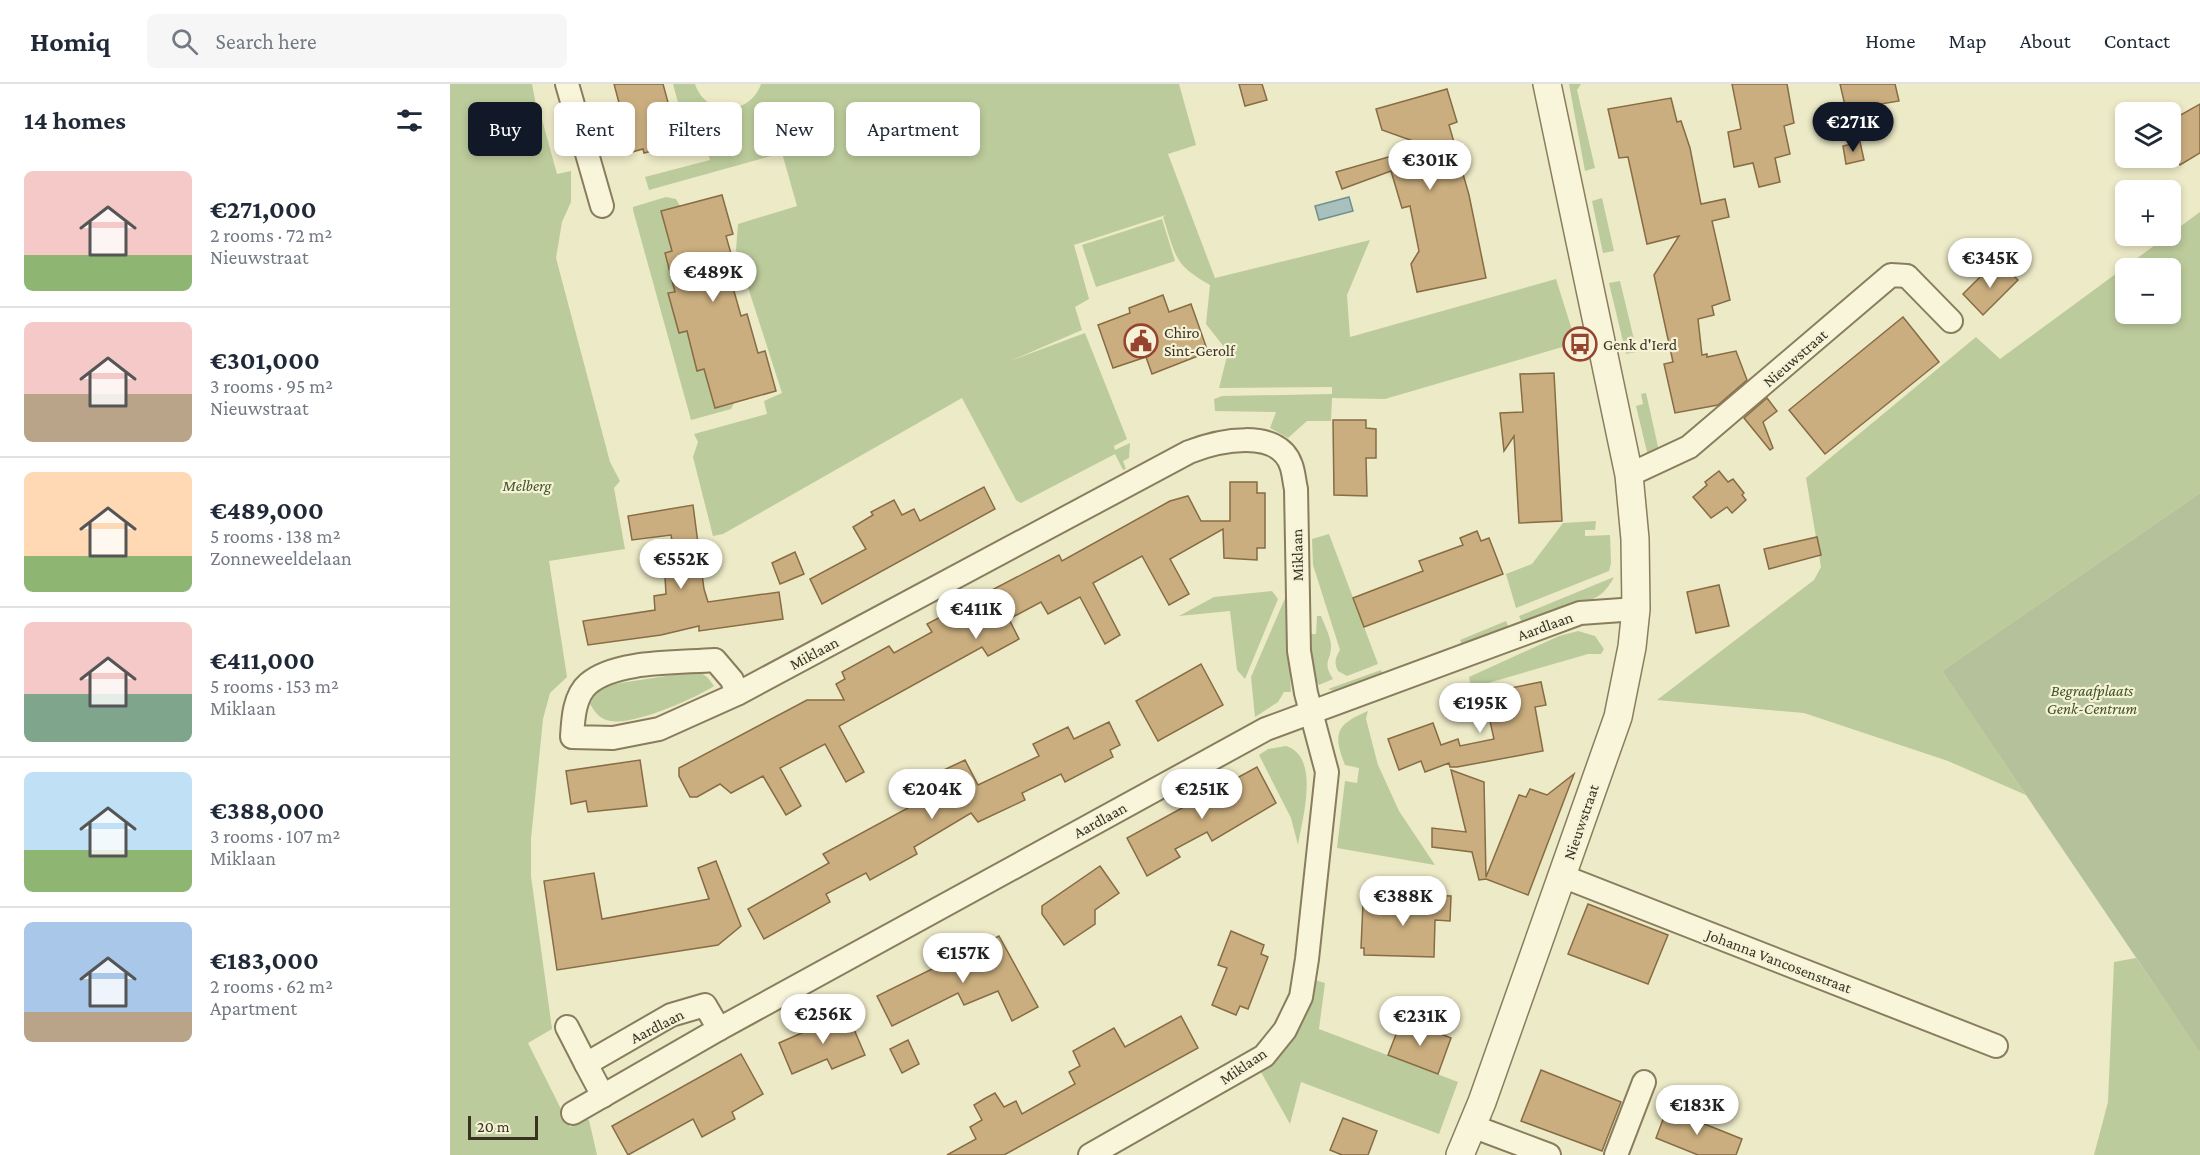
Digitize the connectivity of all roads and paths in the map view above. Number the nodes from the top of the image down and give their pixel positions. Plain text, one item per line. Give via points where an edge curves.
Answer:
1 (567, 84) edge
2 (1547, 84) edge
3 (602, 206) dead end
4 (1951, 321) dead end
5 (1629, 475) junction
6 (1636, 609) junction
7 (737, 694) junction
8 (1311, 713) junction
9 (1562, 876) junction
10 (567, 1027) dead end
11 (718, 1029) junction
12 (1996, 1046) dead end
13 (586, 1064) junction
14 (1644, 1082) dead end
15 (603, 1096) junction
16 (573, 1113) dead end
17 (1472, 1126) junction
18 (1090, 1155) edge
19 (1460, 1155) edge
20 (1549, 1155) edge
21 (1616, 1155) edge

1 - 3 street
2 - 5 street, Nieuwstraat
4 - 5 street, Nieuwstraat via 1907,276 1891,275 1689,447
5 - 6 street, Nieuwstraat
6 - 8 street, Aardlaan via 1580,613
6 - 9 street, Nieuwstraat via 1618,717
7 - 7 street, Miklaan via 732,680 715,660 611,670 586,685 574,711 572,737 614,738 659,729
7 - 8 street, Miklaan via 1189,452 1215,442 1248,440 1275,446 1291,463 1296,489 1299,651
8 - 11 street, Aardlaan via 1266,729
8 - 18 street, Miklaan via 1327,772 1307,959 1300,997 1285,1030 1264,1056
9 - 12 street, Johanna Vancosenstraat
9 - 17 street, Nieuwstraat
10 - 13 street
11 - 13 street, Aardlaan via 705,1005 671,1015
11 - 15 street, Aardlaan
13 - 15 street
14 - 21 street
15 - 16 street, Aardlaan
17 - 19 street, Nieuwstraat
17 - 20 street

